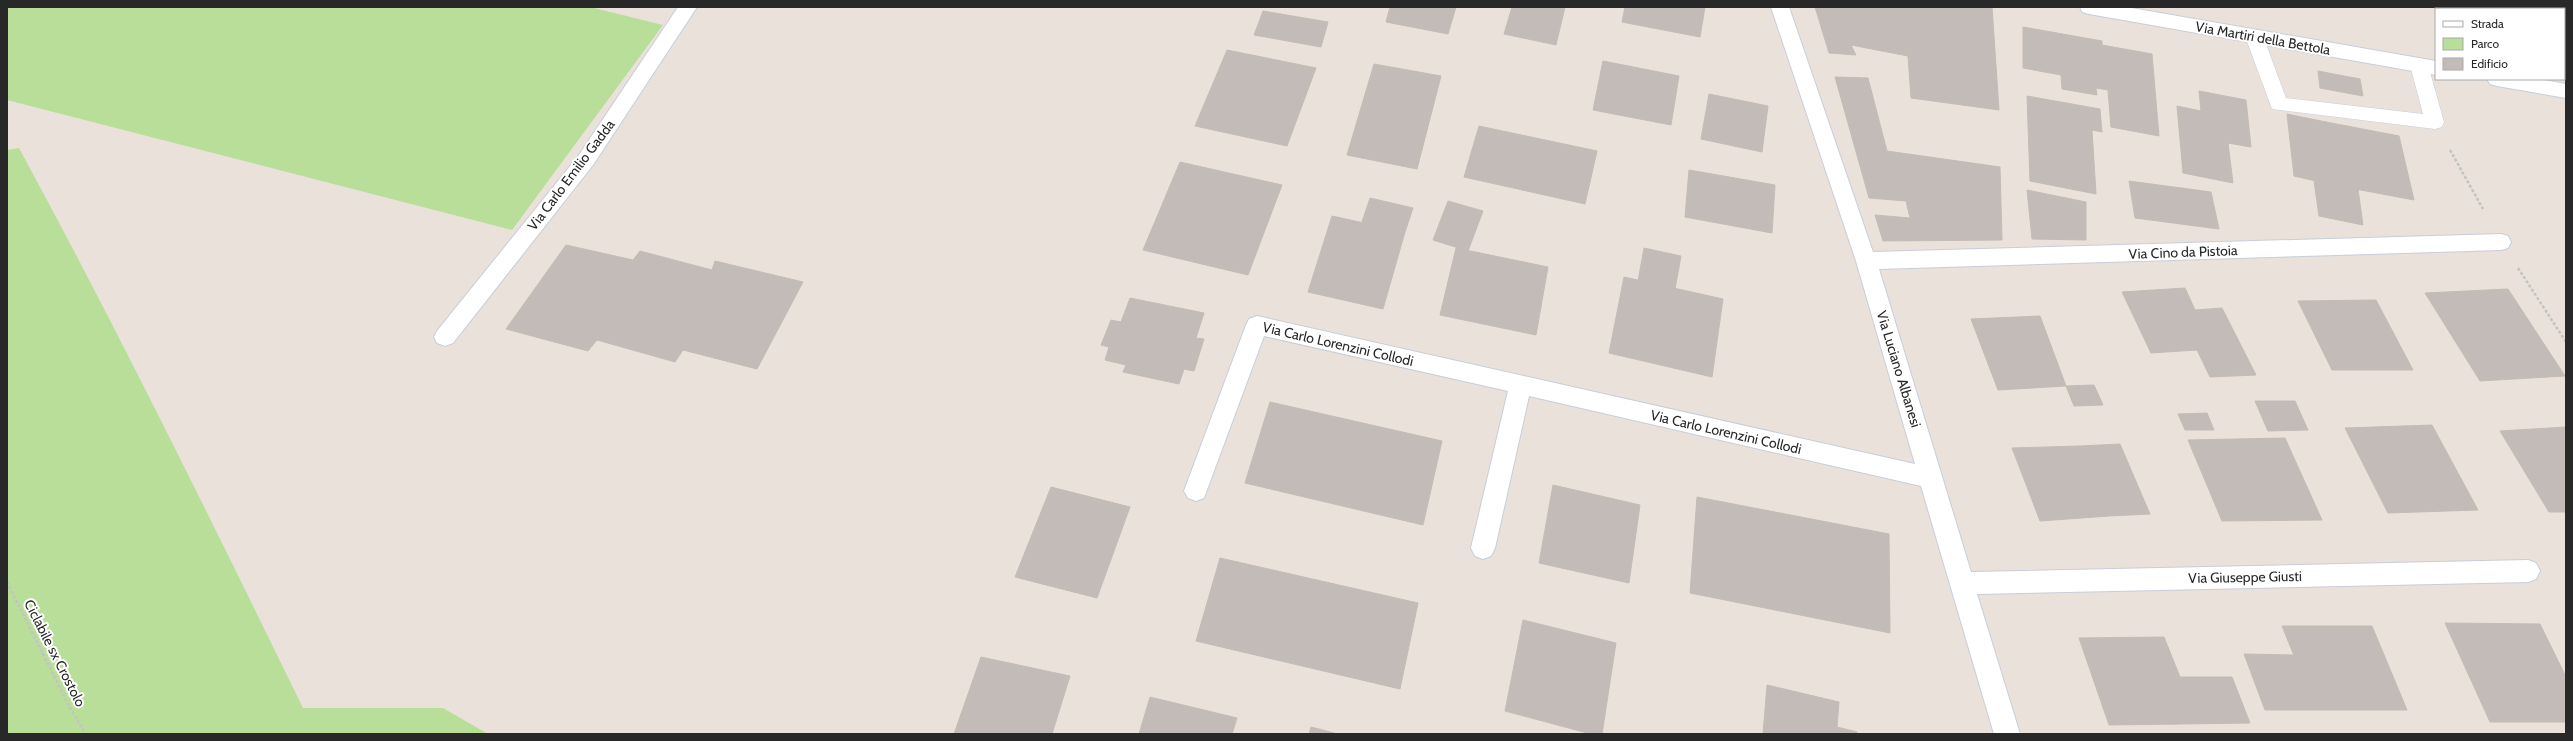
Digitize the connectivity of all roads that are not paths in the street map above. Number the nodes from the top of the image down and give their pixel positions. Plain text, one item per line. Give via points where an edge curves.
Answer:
1 (688, 7) edge
2 (1780, 7) edge
3 (2089, 7) edge
4 (2254, 36) junction
5 (2427, 67) edge
6 (2503, 80) edge
7 (2566, 91) edge
8 (2501, 242) road end
9 (1866, 261) junction
10 (445, 337) dead end
11 (1520, 386) junction
12 (1932, 478) junction
13 (1196, 490) dead end
14 (1483, 548) dead end
15 (2528, 571) dead end
16 (1963, 583) junction
17 (2007, 734) edge

1 - 10 street, Via Carlo Emilio Gadda via 586,160
2 - 9 street, Via Luciano Albanesi
3 - 4 street, Via Martiri della Bettola
4 - 5 street, Via Martiri della Bettola
4 - 5 lane via 2279,104 2435,122
6 - 7 street
8 - 9 street, Via Cino da Pistoia
9 - 12 street, Via Luciano Albanesi
11 - 12 street, Via Carlo Lorenzini Collodi
11 - 13 street, Via Carlo Lorenzini Collodi via 1257,325
11 - 14 street
12 - 16 street, Via Luciano Albanesi
15 - 16 street, Via Giuseppe Giusti
16 - 17 street, Via Luciano Albanesi

